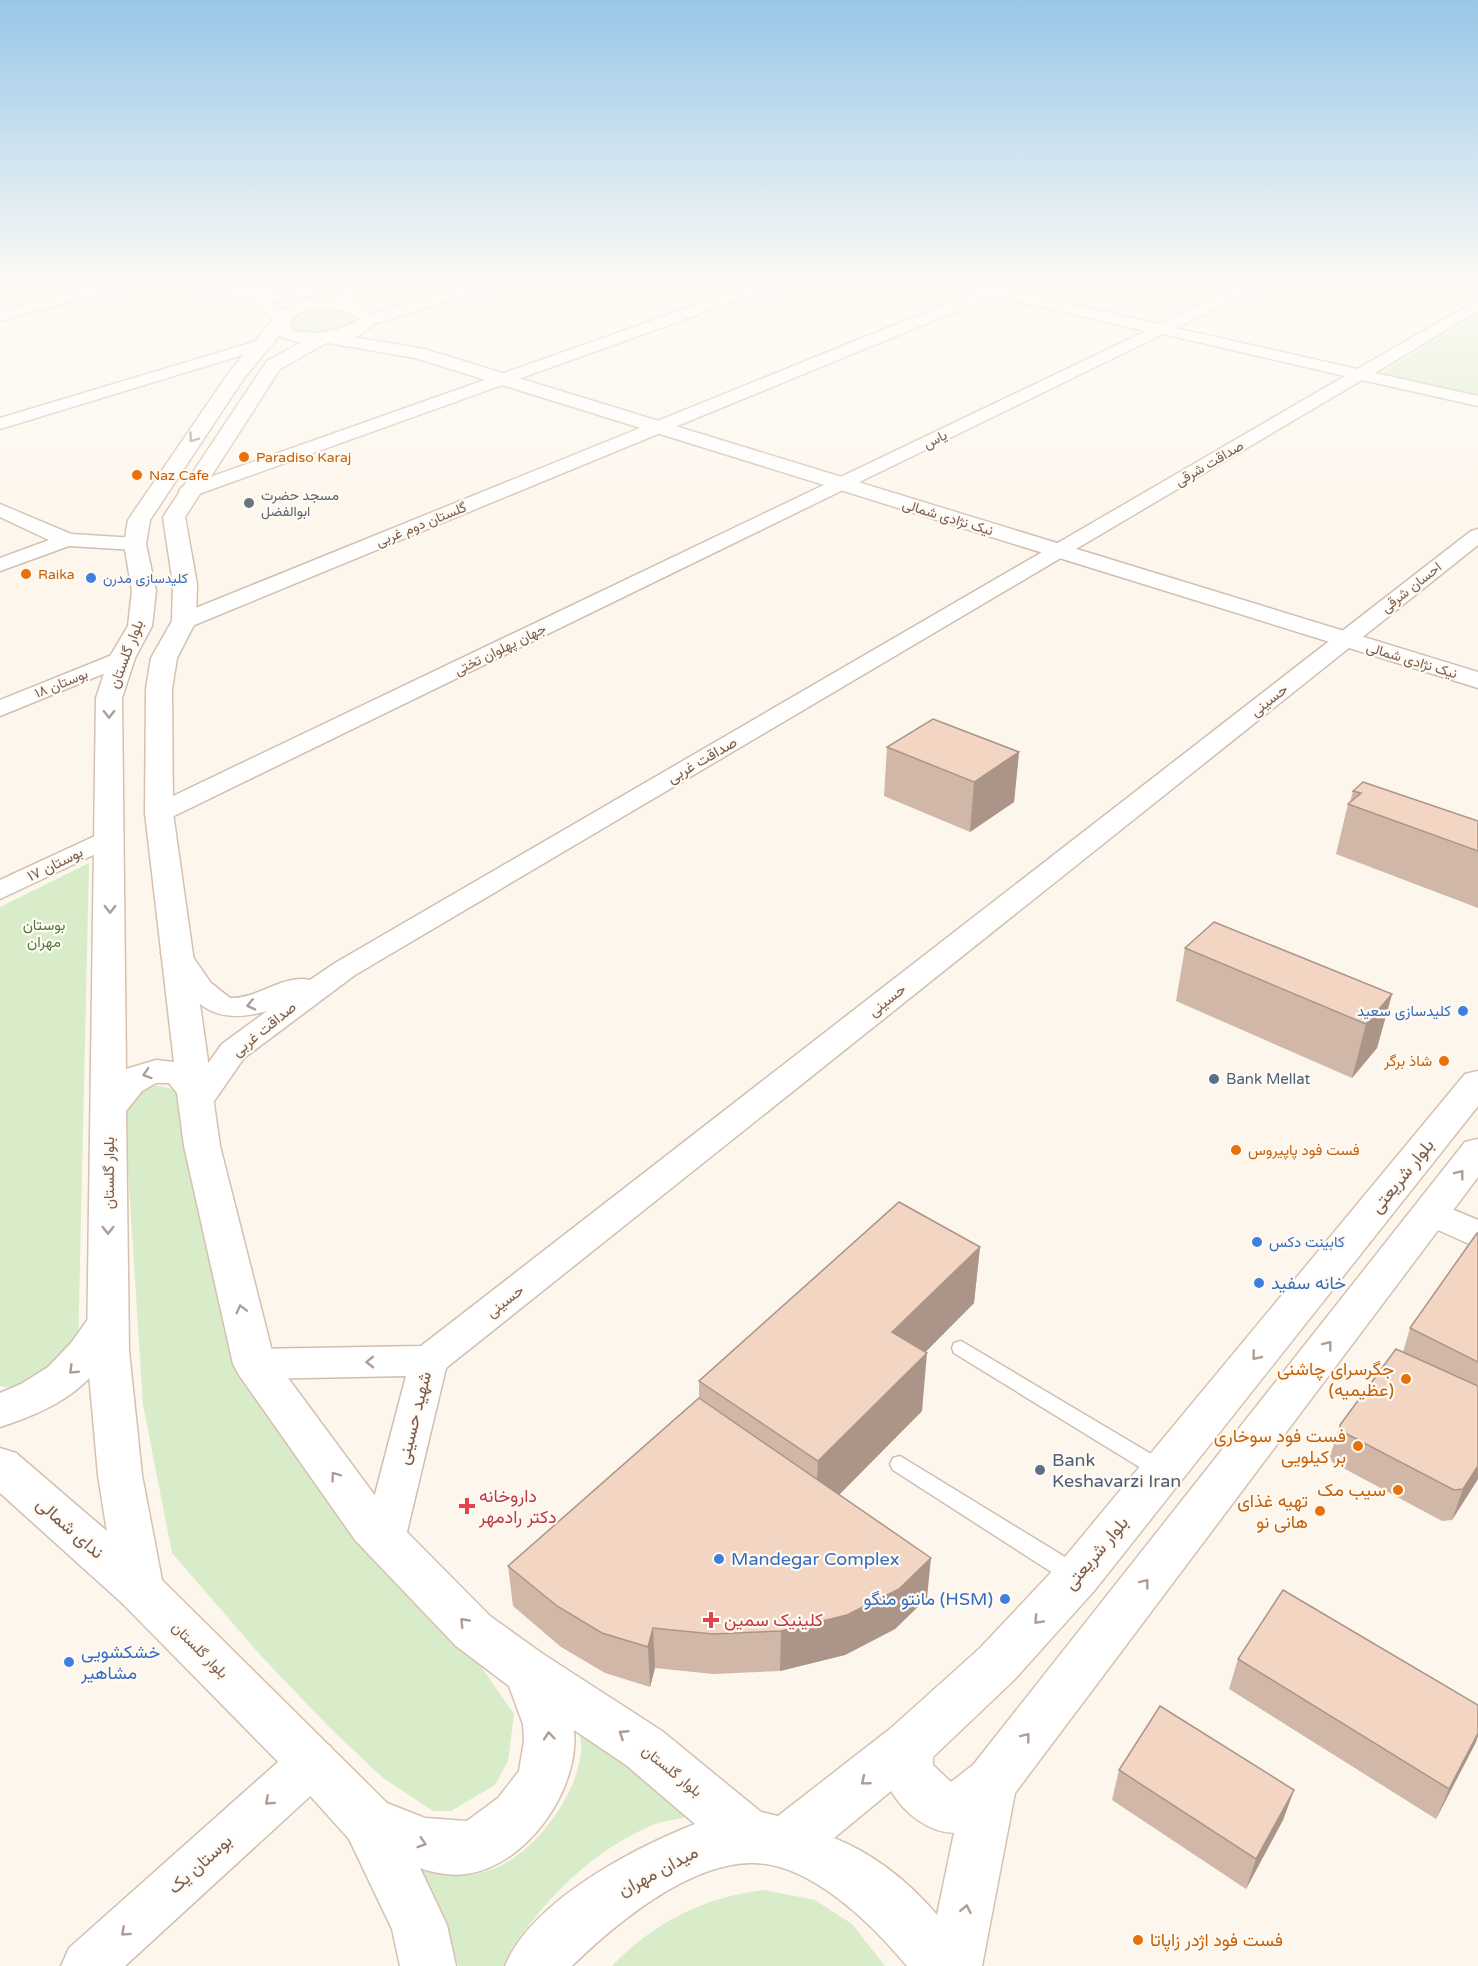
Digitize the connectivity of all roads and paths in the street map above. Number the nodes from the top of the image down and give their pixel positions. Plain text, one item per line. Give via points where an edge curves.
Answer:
1 (167, 373) edge
2 (247, 373) edge
3 (267, 373) edge
4 (482, 373) edge
5 (521, 373) edge
6 (791, 373) edge
7 (1071, 373) edge
8 (1354, 373) edge
9 (1360, 374) junction
10 (503, 379) junction
11 (1478, 401) edge
12 (0, 424) edge
13 (658, 427) junction
14 (841, 484) junction
15 (189, 492) junction
16 (0, 510) edge
17 (1478, 535) edge
18 (67, 540) junction
19 (135, 544) junction
20 (1059, 551) junction
21 (0, 565) edge
22 (184, 621) junction
23 (1345, 640) junction
24 (122, 658) junction
25 (1478, 680) edge
26 (0, 709) edge
27 (159, 813) junction
28 (110, 837) junction
29 (0, 891) edge
30 (176, 953) junction
31 (345, 969) junction
32 (1478, 1082) edge
33 (195, 1096) junction
34 (109, 1110) junction
35 (1478, 1150) edge
36 (1430, 1212) junction
37 (1478, 1235) edge
38 (108, 1323) junction
39 (961, 1348) dead end
40 (429, 1361) junction
41 (254, 1364) junction
42 (0, 1410) edge
43 (900, 1464) dead end
44 (1163, 1471) junction
45 (3, 1472) edge
46 (384, 1540) junction
47 (1077, 1577) junction
48 (140, 1589) junction
49 (526, 1670) junction
50 (909, 1745) junction
51 (313, 1762) junction
52 (991, 1784) junction
53 (368, 1821) junction
54 (768, 1840) junction
55 (87, 1966) edge
56 (428, 1966) edge
57 (533, 1966) edge
58 (942, 1966) edge
59 (954, 1966) edge

1 - 12 street
2 -> 19 main road, بلوار گلستان via 152,497 139,520
3 - 15 main road, بلوار گلستان
4 - 10 main road, نیک نژادی شمالی
5 - 10 street
6 - 13 street, گلستان دوم غربی
7 - 14 street, یاس
8 - 9 street
9 - 11 street
9 - 20 street, صداقت شرقی
10 - 13 main road, نیک نژادی شمالی
10 - 15 street
13 - 14 main road, نیک نژادی شمالی
13 - 22 street, گلستان دوم غربی
14 - 20 main road, نیک نژادی شمالی
14 - 27 street, جهان پهلوان تختی
15 - 22 main road, بلوار گلستان via 174,517 185,584
16 - 18 street
17 - 23 street, احسان شرقی
18 - 19 street
18 - 21 street
19 - 24 main road, بلوار گلستان via 144,591 140,626
20 - 23 main road, نیک نژادی شمالی
20 - 31 street, صداقت غربی
22 - 27 main road, بلوار گلستان via 164,658 159,689
23 - 25 main road, نیک نژادی شمالی
23 - 40 street, حسینی
24 - 26 street, بوستان ۱۸
24 -> 28 main road, بلوار گلستان via 109,698
27 - 30 main road, بلوار گلستان
28 - 29 street, بوستان ۱۷
28 -> 34 main road, بلوار گلستان
31 -> 30 street, صداقت غربی via 251,1006 234,1008 210,999
30 - 33 main road, بلوار گلستان
31 - 33 street, صداقت غربی via 233,1051
32 -> 44 main road, بلوار شریعتی
33 -> 34 main road via 180,1074 155,1071 130,1081
41 -> 33 main road, بلوار گلستان via 202,1146
34 -> 38 main road, بلوار گلستان
36 -> 35 main road
36 - 37 street
52 -> 36 main road
38 -> 42 main road via 81,1363 64,1379 27,1401
38 - 48 main road, بلوار گلستان via 120,1475
39 - 44 lane
40 -> 41 street, شهید حسینی
40 - 46 street, شهید حسینی
46 -> 41 main road, بلوار گلستان
43 - 47 lane
44 - 47 main road, بلوار شریعتی
45 - 48 main road, ندای شمالی
49 -> 46 main road, بلوار گلستان via 473,1631
47 -> 50 main road, بلوار شریعتی via 997,1664
48 - 51 main road, بلوار گلستان
53 -> 49 main road via 425,1846 466,1848 512,1821 536,1792 551,1756 544,1707
54 -> 49 main road, بلوار گلستان via 644,1748
50 - 52 main road via 906,1767 914,1782 926,1795 947,1807 959,1807
50 -> 54 main road, بلوار شریعتی
51 - 53 main road, بلوار گلستان
51 -> 55 street, بوستان یک
59 -> 52 main road
53 - 56 main road, بلوار گلستان via 419,1925
54 - 57 main road, میدان مهران via 692,1850 628,1883 566,1930
54 - 58 main road via 821,1858 886,1900

